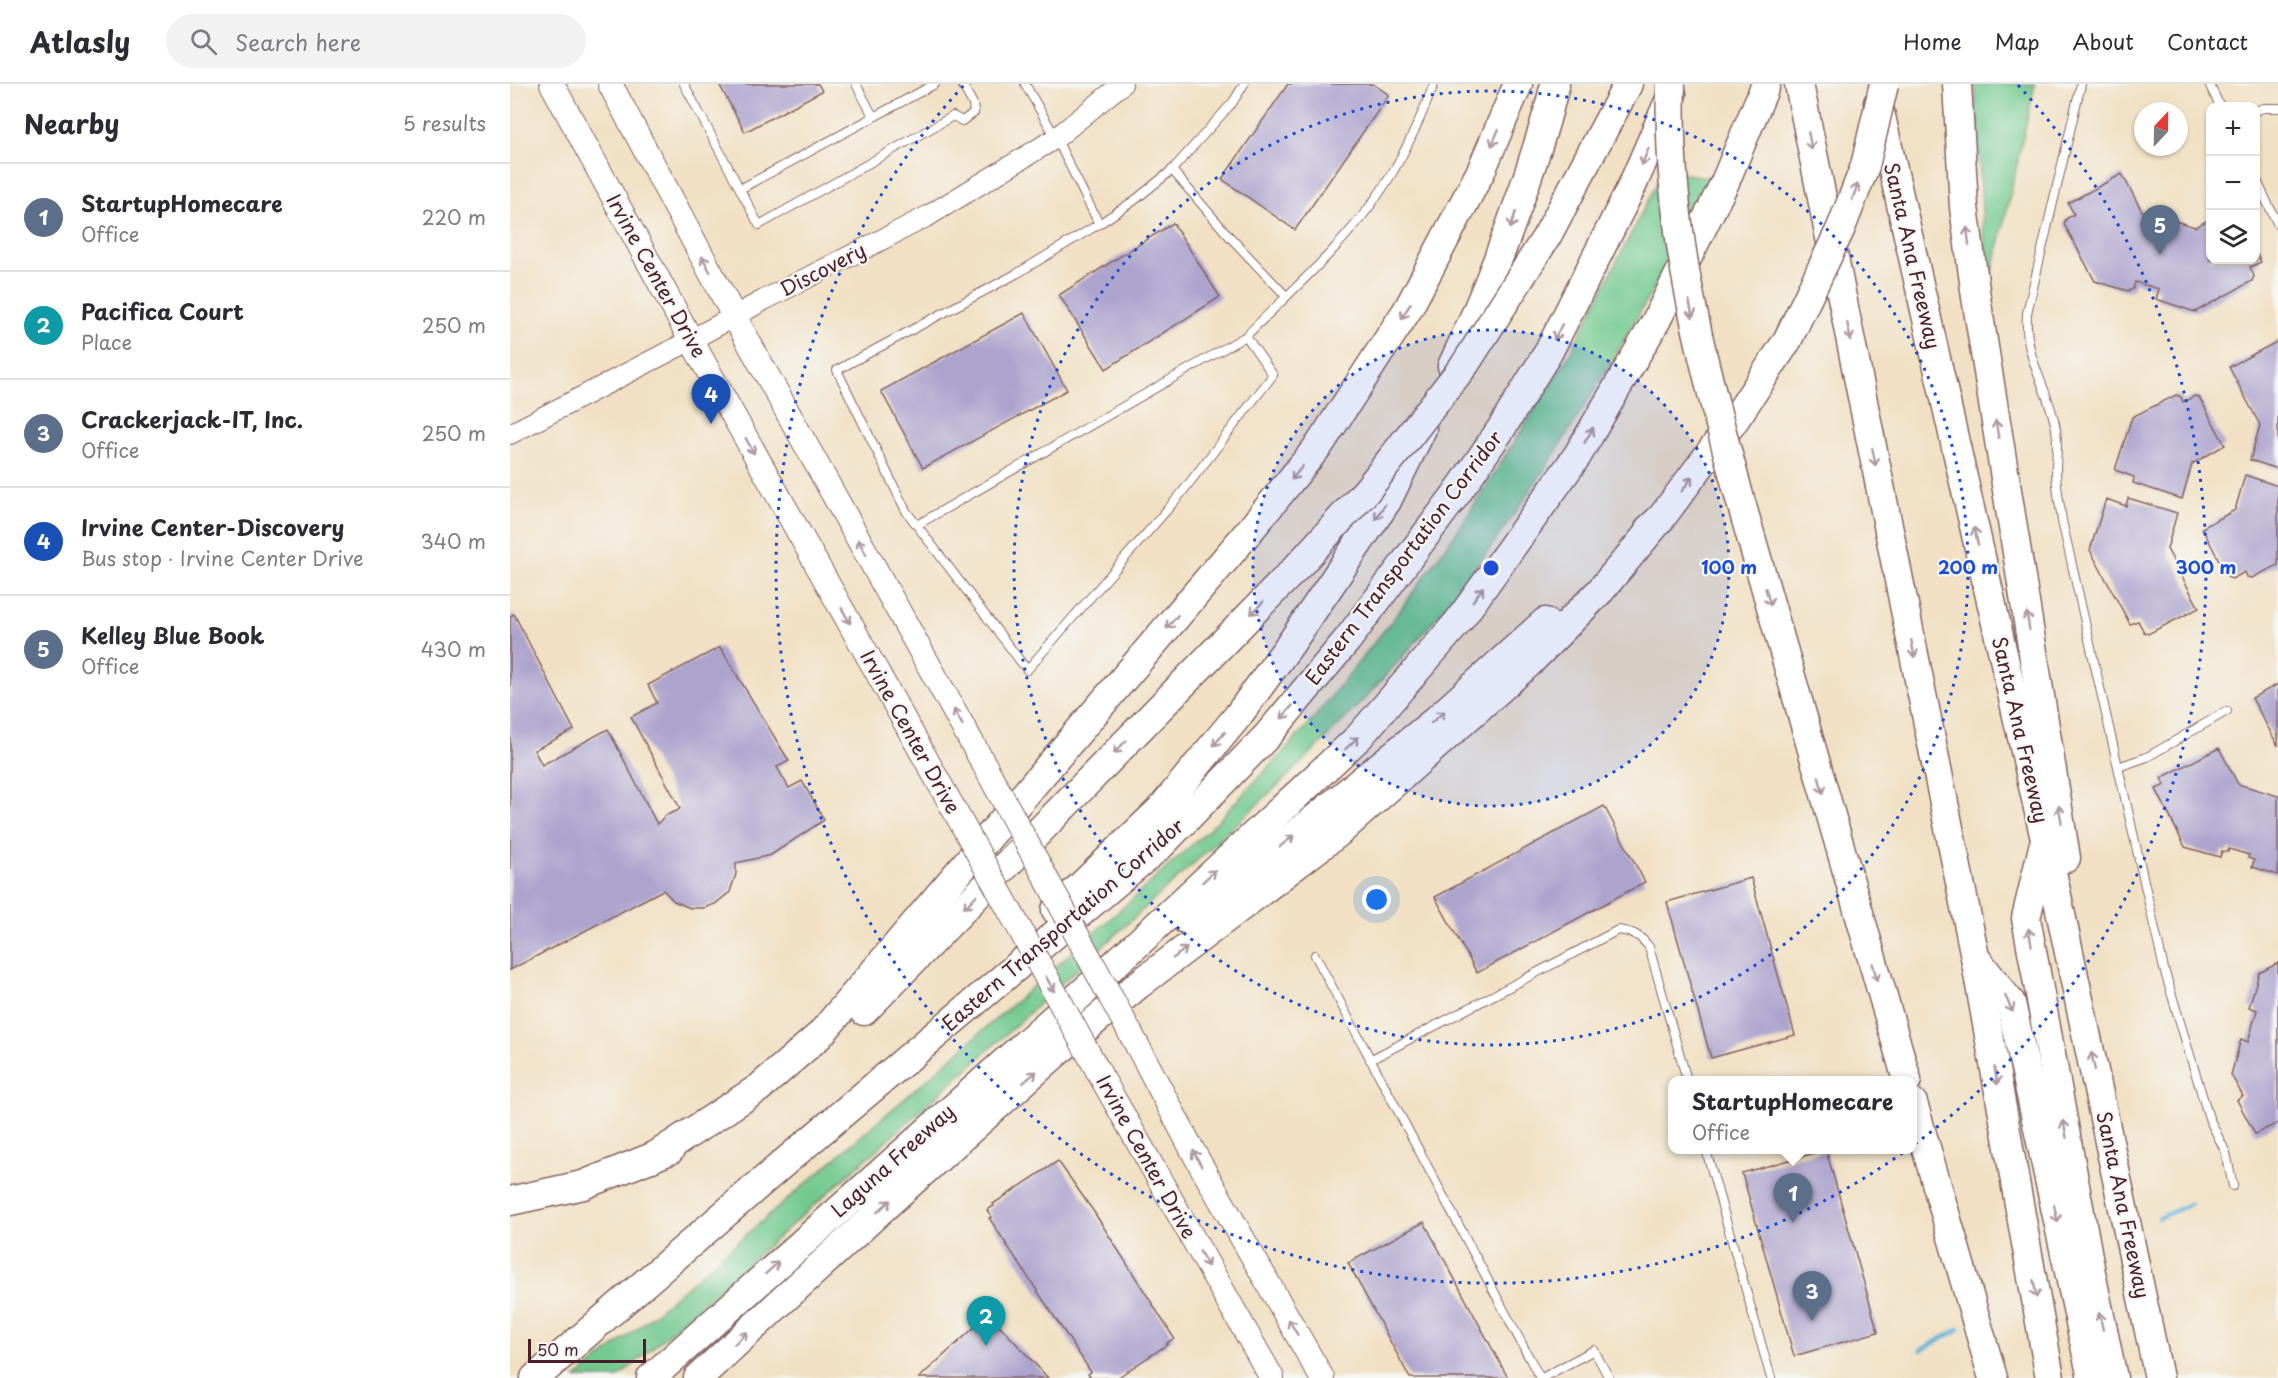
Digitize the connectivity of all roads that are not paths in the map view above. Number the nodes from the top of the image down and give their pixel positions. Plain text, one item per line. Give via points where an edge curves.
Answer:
1 (552, 84) edge
2 (610, 84) edge
3 (684, 84) edge
4 (856, 84) edge
5 (935, 84) edge
6 (962, 84) edge
7 (1025, 84) edge
8 (1122, 84) edge
9 (1244, 84) edge
10 (1434, 84) edge
11 (1518, 84) edge
12 (1555, 84) edge
13 (1628, 84) edge
14 (1671, 84) edge
15 (1676, 84) edge
16 (1766, 84) edge
17 (1798, 84) edge
18 (1874, 84) edge
19 (1884, 84) edge
20 (1957, 84) edge
21 (2081, 84) edge
22 (2209, 84) edge
23 (2218, 102) edge
24 (2278, 108) edge
25 (2260, 109) edge
26 (873, 116) junction
27 (1056, 138) junction
28 (1172, 170) junction
29 (2260, 187) edge
30 (740, 189) junction
31 (1099, 224) junction
32 (2278, 225) edge
33 (1286, 296) junction
34 (734, 316) junction
35 (1246, 336) junction
36 (691, 340) junction
37 (510, 434) edge
38 (1662, 517) junction
39 (917, 525) junction
40 (2226, 711) dead end
41 (2118, 767) junction
42 (2045, 839) junction
43 (2061, 914) junction
44 (1136, 945) junction
45 (1315, 955) dead end
46 (1975, 957) junction
47 (1371, 1060) junction
48 (1686, 1076) edge
49 (1905, 1076) edge
50 (865, 1095) junction
51 (1917, 1117) edge
52 (1707, 1154) edge
53 (651, 1158) junction
54 (2233, 1186) dead end
55 (510, 1201) edge
56 (535, 1378) edge
57 (651, 1378) edge
58 (698, 1378) edge
59 (1272, 1378) edge
60 (1322, 1378) edge
61 (1541, 1378) edge
62 (1610, 1378) edge
63 (1771, 1378) edge
64 (1993, 1378) edge
65 (2050, 1378) edge
66 (2092, 1378) edge
67 (2113, 1378) edge
68 (2159, 1378) edge

1 - 36 main road, Irvine Center Drive
34 -> 2 main road
3 - 30 lane
4 - 26 lane
5 - 26 lane
6 - 30 lane via 974,113 962,121 953,116 759,225
7 - 27 lane
8 - 27 street, Discovery
9 - 28 lane via 1233,102
10 - 33 lane via 1415,132 1378,195 1336,246
11 -> 53 highway via 1481,171 1408,309 1313,453 820,1035 759,1088
12 -> 50 highway via 1546,124 1471,328 1387,501 1291,643 1237,717 1161,809
13 -> 53 highway, bridge via 1547,236 1509,298 1367,490 1298,566 822,1054 748,1113
14 -> 49 highway, bridge via 1673,181 1686,282 1705,370
15 -> 50 highway, Eastern Transportation Corridor via 1632,186 1549,351 1457,493 1348,639 1267,736 1162,844
44 -> 16 highway via 1359,737 1458,622 1577,456 1656,321
17 -> 46 highway
42 -> 18 highway, Santa Ana Freeway
38 -> 19 highway, bridge via 1736,418 1787,340 1841,228 1865,166
43 -> 20 highway via 2067,852 1976,297 1964,207
21 - 41 lane via 2026,331 2028,349 2055,424 2062,521
22 - 23 lane
24 - 25 lane
26 - 30 lane
27 - 31 lane
27 - 34 street, Discovery via 928,216
28 - 31 lane
28 - 33 lane
29 - 32 lane
31 - 39 lane via 1016,274 837,370 906,511
33 - 35 lane
34 - 36 street, Discovery
60 -> 34 main road, bridge via 1195,1155 986,768
35 - 39 lane
35 - 39 lane via 1273,375 1180,495 1027,670
36 - 37 street, Discovery
36 -> 59 main road, Irvine Center Drive, bridge
44 -> 38 highway via 1193,915 1257,866 1436,720
58 -> 38 highway via 1056,1053 1138,985 1338,833 1520,671 1601,590
40 - 41 lane via 2147,757
41 - 54 lane via 2164,969 2210,1118 2226,1153
42 - 43 highway, Santa Ana Freeway
67 -> 42 highway via 2026,918
68 -> 43 highway, Santa Ana Freeway
57 -> 44 highway, Laguna Freeway
45 - 47 lane
46 -> 65 highway
46 -> 66 highway via 2011,1003
47 - 48 lane via 1618,930 1631,931 1649,947
47 - 61 lane
50 - 56 highway
51 - 64 highway
52 - 63 lane
53 - 55 highway via 583,1185
61 - 62 lane via 1594,1350

